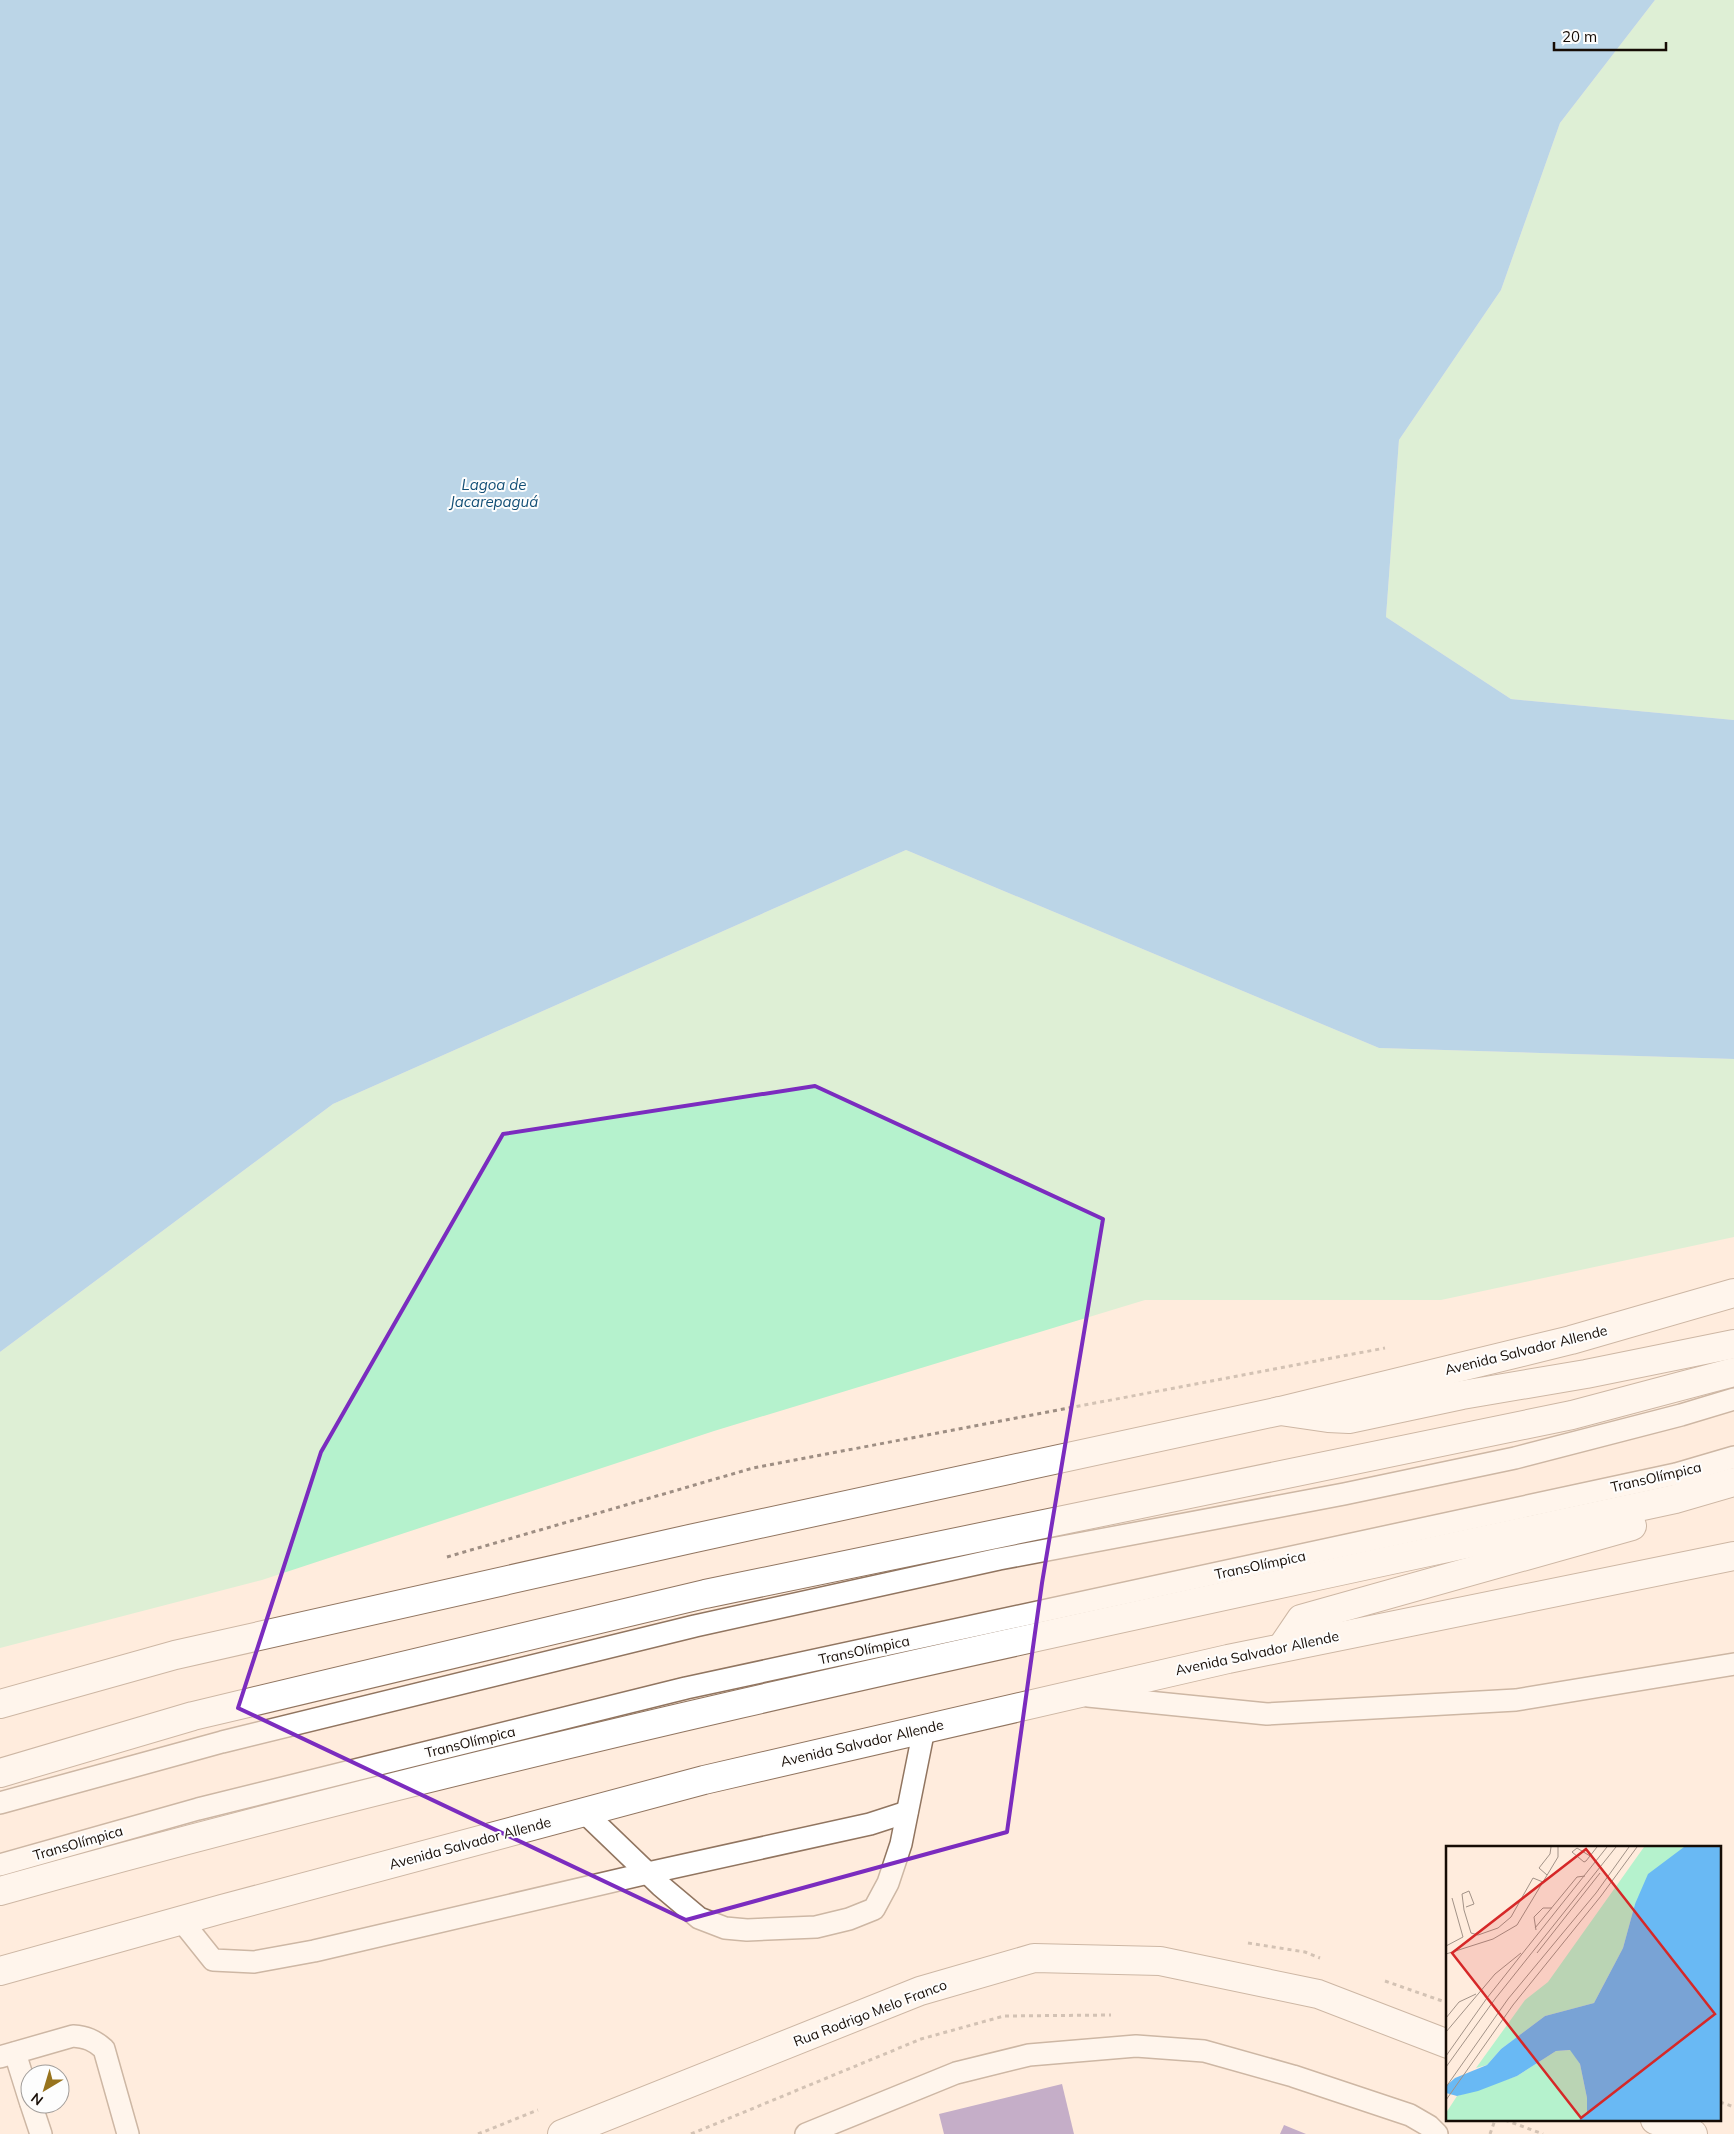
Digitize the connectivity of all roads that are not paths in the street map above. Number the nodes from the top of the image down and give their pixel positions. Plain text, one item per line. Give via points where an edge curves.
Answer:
1 (1734, 1292) edge
2 (1734, 1344) edge
3 (1734, 1372) edge
4 (1734, 1399) edge
5 (1280, 1411) junction
6 (1734, 1458) edge
7 (1734, 1482) edge
8 (1734, 1497) edge
9 (1734, 1556) edge
10 (1282, 1647) junction
11 (1734, 1664) edge
12 (1072, 1695) junction
13 (0, 1704) edge
14 (924, 1729) junction
15 (0, 1773) edge
16 (0, 1803) edge
17 (584, 1812) junction
18 (907, 1812) junction
19 (0, 1865) edge
20 (648, 1873) junction
21 (0, 1891) edge
22 (180, 1920) junction
23 (0, 1971) edge
24 (1446, 2043) edge
25 (7, 2055) edge
26 (20, 2082) edge
27 (34, 2114) edge
28 (1661, 2122) edge
29 (41, 2134) edge
30 (128, 2134) edge
31 (562, 2134) edge
32 (806, 2134) edge
33 (1437, 2134) edge
34 (1693, 2134) edge

1 - 5 main road, Avenida Salvador Allende via 1571,1340
2 - 5 main road via 1349,1419
3 - 15 main road via 1572,1415 705,1594 194,1716
4 - 16 lane via 1515,1458 999,1559 695,1626 222,1742
5 - 13 main road, Avenida Salvador Allende via 184,1653
6 - 19 lane, TransOlímpica via 1667,1476 686,1688 198,1809
7 - 21 main road via 1675,1499 702,1712 187,1838
8 - 10 main road via 1301,1619
9 - 10 main road, Avenida Salvador Allende
10 - 12 main road, Avenida Salvador Allende
11 - 12 lane via 1516,1700 1267,1714
12 - 14 main road, Avenida Salvador Allende
14 - 17 main road, Avenida Salvador Allende via 704,1780
14 - 18 lane
17 - 20 lane
17 - 22 main road, Avenida Salvador Allende
18 - 20 lane via 870,1824
18 - 20 lane via 888,1883 874,1909 816,1927 725,1928 698,1918
20 - 22 lane via 254,1962 214,1960
22 - 23 main road, Avenida Salvador Allende
24 - 31 main road, Rua Rodrigo Melo Franco via 1318,1994 1160,1962 1034,1958 920,1991
25 - 26 lane
25 - 30 lane via 73,2036 96,2041 104,2049
27 - 29 lane
28 - 34 main road
32 - 33 lane via 956,2073 1029,2055 1136,2046 1204,2051 1293,2076 1410,2115 1430,2126

